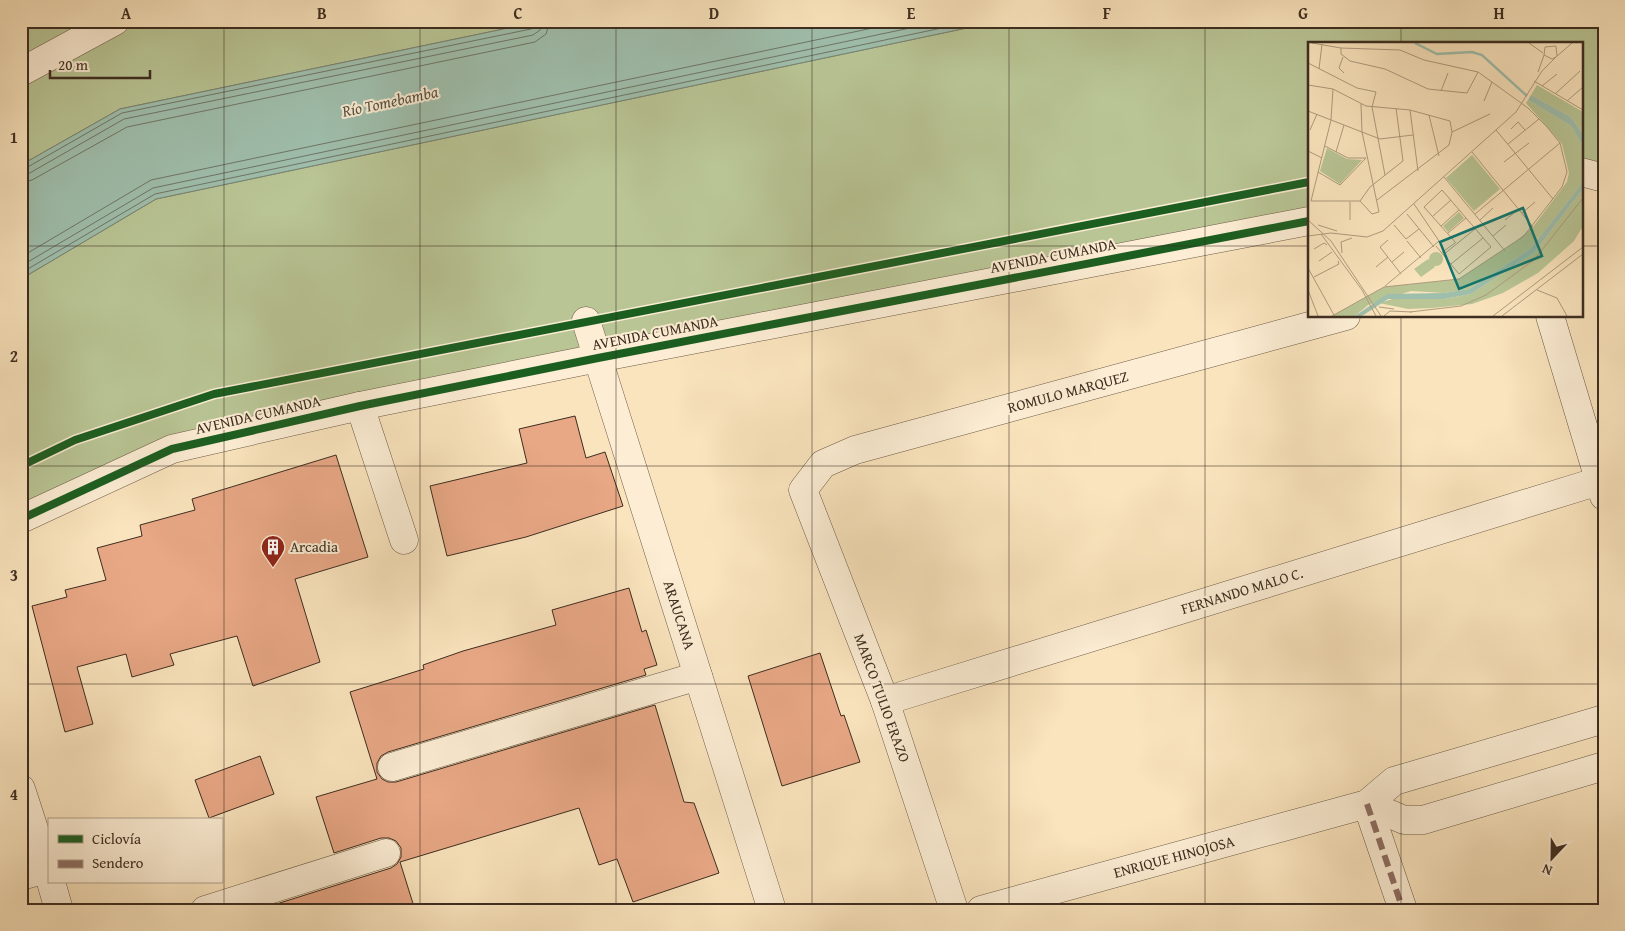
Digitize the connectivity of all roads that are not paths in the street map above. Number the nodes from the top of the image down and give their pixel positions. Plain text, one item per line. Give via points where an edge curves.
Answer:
1 (116, 21) edge
2 (21, 72) edge
3 (1582, 172) edge
4 (1604, 178) edge
5 (1308, 221) edge
6 (1339, 318) edge
7 (1551, 318) edge
8 (586, 321) dead end
9 (598, 358) junction
10 (360, 406) junction
11 (1601, 488) edge
12 (802, 490) joint
13 (21, 519) edge
14 (404, 540) dead end
15 (698, 676) junction
16 (885, 701) junction
17 (1604, 719) edge
18 (1604, 766) edge
19 (392, 768) dead end
20 (21, 789) edge
21 (1368, 804) junction
22 (386, 853) dead end
23 (48, 872) edge
24 (48, 875) edge
25 (21, 876) edge
26 (52, 884) edge
27 (59, 910) edge
28 (205, 910) edge
29 (772, 910) edge
30 (954, 910) edge
31 (981, 910) edge
32 (1404, 910) edge

1 - 2 street
3 - 4 street
5 - 9 street, AVENIDA CUMANDA
6 - 12 street, ROMULO MARQUEZ via 855,450 823,464
7 - 11 street
8 - 9 street, ARAUCANA
9 - 10 street, AVENIDA CUMANDA
9 - 15 street, ARAUCANA
10 - 13 street, AVENIDA CUMANDA via 172,449
10 - 14 street
11 - 16 street, FERNANDO MALO C.
12 - 16 street, MARCO TULIO ERAZO
15 - 19 street
15 - 29 street, ARAUCANA
16 - 30 street, MARCO TULIO ERAZO
17 - 21 street, ENRIQUE HINOJOSA via 1394,781
18 - 21 street via 1423,820 1404,820
20 - 23 street
21 - 31 street, ENRIQUE HINOJOSA
21 - 32 street
22 - 28 street
24 - 25 street
26 - 27 street

